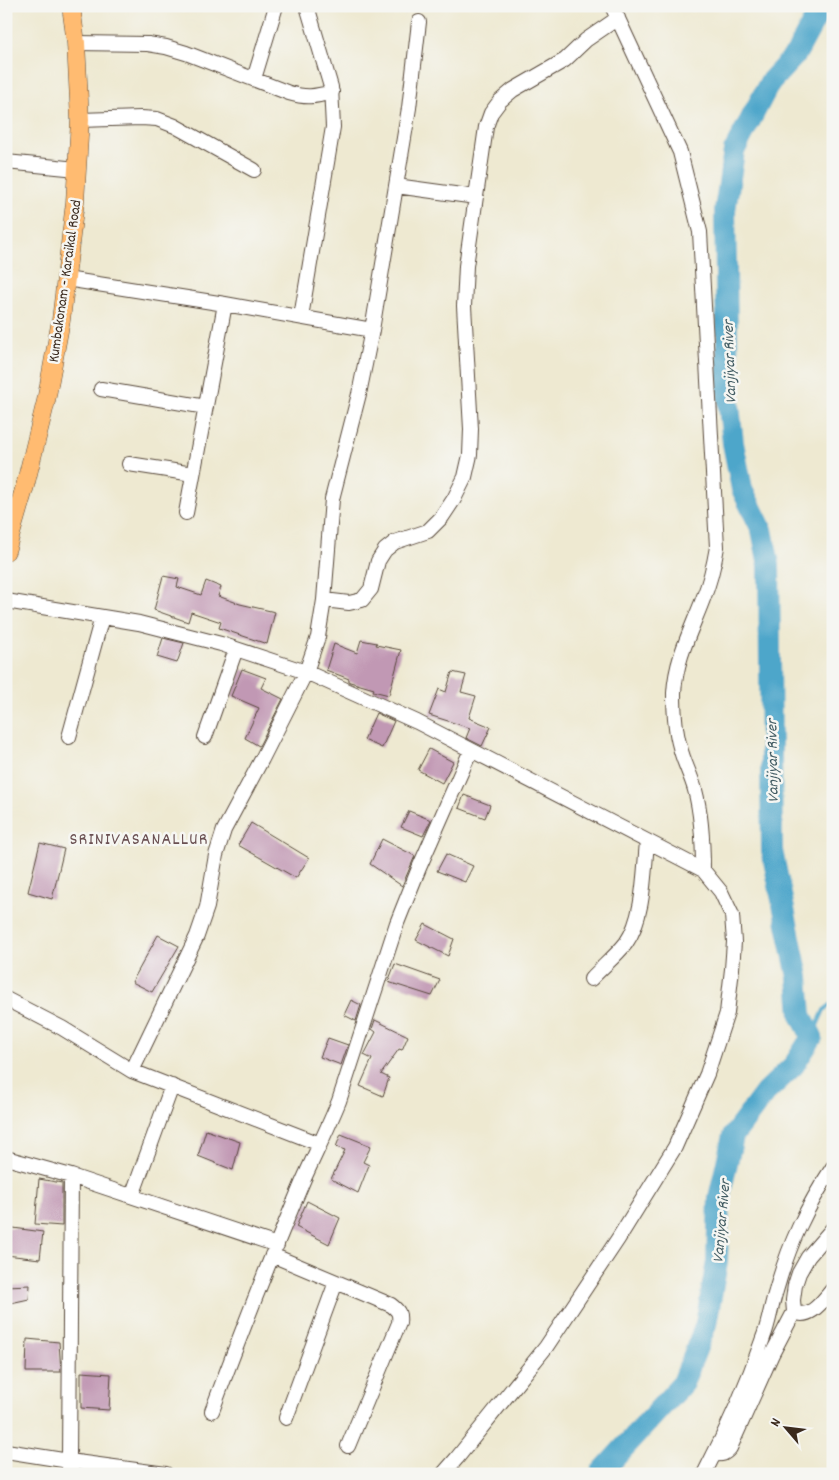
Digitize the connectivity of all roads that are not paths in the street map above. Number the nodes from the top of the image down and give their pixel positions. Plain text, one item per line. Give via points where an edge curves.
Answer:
1 (71, 6) edge
2 (276, 6) edge
3 (307, 6) edge
4 (615, 12) edge
5 (419, 22) dead end
6 (76, 43) junction
7 (254, 79) junction
8 (332, 92) junction
9 (80, 120) junction
10 (6, 162) edge
11 (77, 169) junction
12 (254, 170) dead end
13 (396, 186) junction
14 (476, 196) junction
15 (66, 279) junction
16 (225, 304) junction
17 (301, 317) junction
18 (372, 330) junction
19 (101, 389) dead end
20 (206, 407) junction
21 (129, 464) dead end
22 (193, 474) junction
23 (186, 514) dead end
24 (6, 551) edge
25 (324, 600) junction
26 (6, 601) edge
27 (102, 617) junction
28 (236, 649) junction
29 (306, 672) junction
30 (69, 737) dead end
31 (205, 737) dead end
32 (471, 750) junction
33 (647, 842) junction
34 (703, 870) junction
35 (591, 979) dead end
36 (6, 999) edge
37 (132, 1071) junction
38 (172, 1086) junction
39 (320, 1144) junction
40 (6, 1158) edge
41 (833, 1167) edge
42 (72, 1176) junction
43 (132, 1196) junction
44 (833, 1228) edge
45 (274, 1250) junction
46 (336, 1282) junction
47 (833, 1289) edge
48 (794, 1312) junction
49 (212, 1411) dead end
50 (286, 1418) dead end
51 (348, 1446) dead end
52 (6, 1451) edge
53 (714, 1454) junction
54 (69, 1467) edge
55 (166, 1474) edge
56 (443, 1474) edge
57 (704, 1474) edge

1 - 6 main road, Kumbakonam - Karaikal Road
2 - 7 street
3 - 8 street
4 - 14 street via 565,60 500,101 486,127
4 - 34 street via 680,152 700,232 717,547 704,598 685,641 674,693 680,748 700,811
5 - 13 street via 410,108
6 - 7 street via 166,46
6 - 9 main road, Kumbakonam - Karaikal Road
7 - 8 street via 303,97
8 - 17 street via 333,127
9 - 11 main road, Kumbakonam - Karaikal Road
9 - 12 street via 157,119
10 - 11 street
11 - 15 main road, Kumbakonam - Karaikal Road
13 - 14 street
13 - 18 street
14 - 25 street via 464,306 471,429 465,477 454,499 428,531 395,542 385,550 378,561 371,589 362,600 350,603
15 - 16 street
15 - 24 main road, Kumbakonam - Karaikal Road via 46,401
16 - 17 street
16 - 20 street
17 - 18 street
18 - 25 street via 332,499
19 - 20 street
20 - 22 street
21 - 22 street
22 - 23 street
25 - 29 street via 318,636
26 - 27 street
27 - 28 street via 183,633
27 - 30 street
28 - 29 street
28 - 31 street
29 - 32 street
29 - 37 street via 224,830 207,907 197,936
32 - 33 street
32 - 39 street via 397,923 339,1101
33 - 34 street
33 - 35 street via 634,928 626,942
34 - 56 street via 722,892 732,915 734,942 726,1013 707,1074 675,1147 618,1239 546,1347
36 - 37 street via 62,1028
37 - 38 street
38 - 39 street
38 - 43 street
39 - 45 street
40 - 42 street
41 - 53 street via 793,1238 764,1337
42 - 43 street
42 - 54 street
43 - 45 street
44 - 48 street via 799,1273 793,1300
45 - 46 street
45 - 49 street
46 - 50 street
46 - 51 street via 391,1306 400,1314
47 - 48 street via 806,1315
48 - 53 street via 730,1448 726,1453
52 - 54 street
53 - 57 street
54 - 55 street

